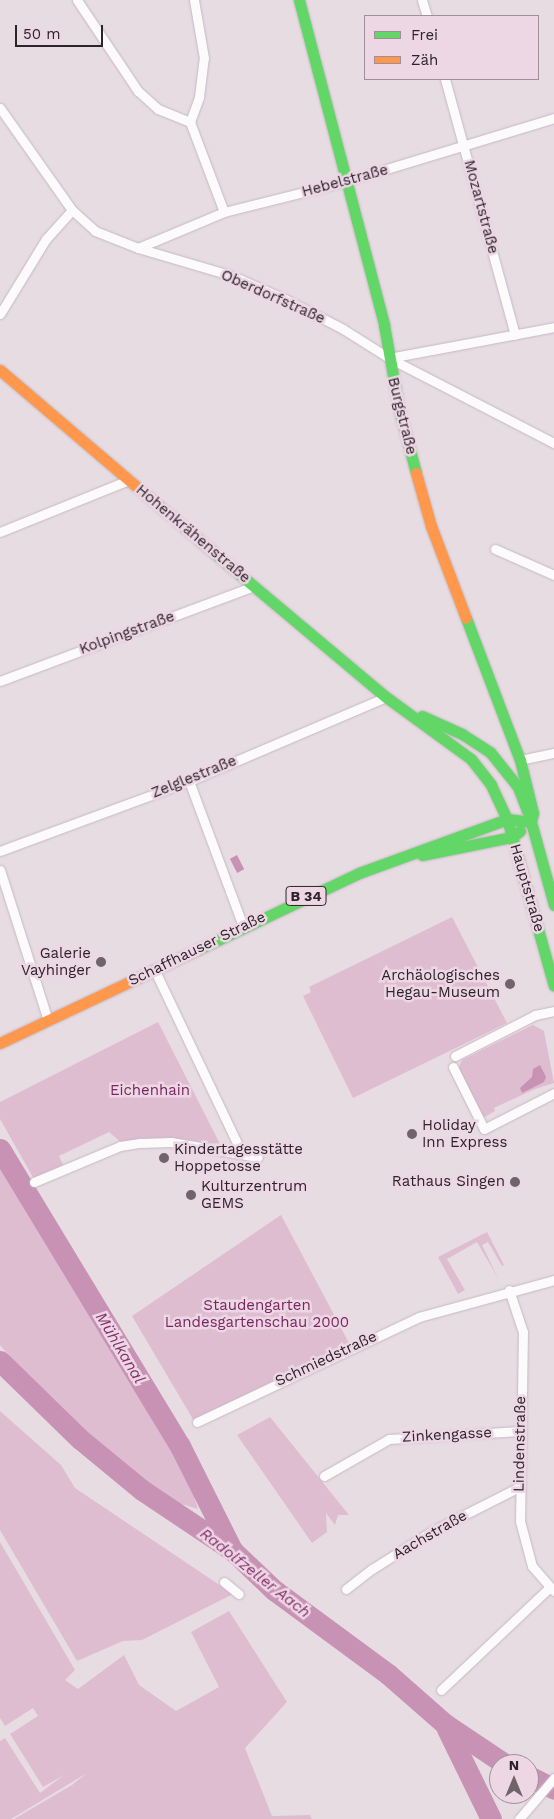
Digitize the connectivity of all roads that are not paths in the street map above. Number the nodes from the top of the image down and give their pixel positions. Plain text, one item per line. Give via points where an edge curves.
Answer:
1 (77, 0) edge
2 (194, 0) edge
3 (299, 0) edge
4 (422, 0) edge
5 (426, 15) edge
6 (445, 80) edge
7 (0, 108) edge
8 (554, 118) edge
9 (190, 122) junction
10 (464, 146) junction
11 (347, 181) junction
12 (72, 210) junction
13 (224, 212) junction
14 (138, 248) junction
15 (0, 314) edge
16 (554, 327) edge
17 (515, 335) junction
18 (388, 358) junction
19 (0, 370) edge
20 (554, 443) edge
21 (129, 480) junction
22 (0, 532) edge
23 (495, 549) dead end
24 (554, 575) edge
25 (254, 586) junction
26 (0, 681) edge
27 (386, 698) junction
28 (554, 753) edge
29 (471, 760) junction
30 (520, 760) junction
31 (501, 763) junction
32 (189, 781) junction
33 (507, 818) junction
34 (531, 822) junction
35 (512, 836) junction
36 (0, 851) edge
37 (396, 860) junction
38 (0, 870) edge
39 (554, 904) edge
40 (244, 926) junction
41 (155, 972) junction
42 (554, 986) edge
43 (554, 1011) edge
44 (48, 1020) junction
45 (0, 1043) edge
46 (455, 1056) dead end
47 (453, 1067) dead end
48 (554, 1093) edge
49 (242, 1153) junction
50 (258, 1157) dead end
51 (34, 1182) dead end
52 (554, 1280) edge
53 (509, 1290) junction
54 (197, 1422) dead end
55 (520, 1431) junction
56 (324, 1476) dead end
57 (519, 1487) junction
58 (224, 1582) dead end
59 (552, 1589) edge
60 (346, 1590) dead end
61 (239, 1594) dead end
62 (441, 1690) dead end
63 (554, 1779) edge
64 (519, 1819) edge

1 - 9 street via 138,91 158,109
2 - 9 street via 204,58 199,97
3 - 11 main road, Burgstraße
4 - 5 street
6 - 10 street, Mozartstraße
7 - 12 street, Oberdorfstraße
8 - 10 street, Hebelstraße
9 - 13 street
10 - 11 street, Hebelstraße
10 - 17 street, Mozartstraße
11 - 13 street, Hebelstraße
11 - 18 main road, Burgstraße via 384,325
12 - 14 street, Oberdorfstraße via 95,231
12 - 15 street via 46,239
13 - 14 street, Hebelstraße
14 - 18 street, Oberdorfstraße via 233,276 335,324
16 - 17 street
17 - 18 street
18 - 20 street, Oberdorfstraße
18 - 30 main road, Burgstraße via 431,526
19 - 21 main road, Hohenkrähenstraße via 49,416
21 - 22 street
21 - 25 main road, Hohenkrähenstraße
23 - 24 street
25 - 26 street, Kolpingstraße
25 - 27 main road, Hohenkrähenstraße
27 - 29 main road, Hohenkrähenstraße
27 - 31 main road, Hohenkrähenstraße via 478,743
27 - 32 street, Zelglestraße
28 - 30 street
29 - 31 main road
29 - 33 main road, Hohenkrähenstraße via 491,785
30 - 31 main road
30 - 34 main road, Burgstraße via 529,789
31 - 34 main road, Hohenkrähenstraße via 518,787
32 - 36 street, Zelglestraße
32 - 40 street
33 - 34 main road
33 - 35 main road, Hauptstraße
33 - 37 main road, Schaffhauser Straße / B 34
34 - 35 main road, Schaffhauser Straße / B 34
34 - 39 main road, Hauptstraße
35 - 37 main road, Schaffhauser Straße / B 34 via 463,849
35 - 42 main road, Hauptstraße
37 - 40 main road, Schaffhauser Straße / B 34 via 311,894
38 - 44 street
40 - 41 main road, Schaffhauser Straße / B 34
41 - 44 main road, Schaffhauser Straße / B 34
41 - 49 street
43 - 46 street via 535,1015
44 - 45 main road, Schaffhauser Straße / B 34
47 - 48 street via 484,1128
49 - 50 street
49 - 51 street via 172,1142 140,1143 120,1146
52 - 53 street, Schmiedstraße
53 - 54 street, Schmiedstraße via 419,1317
53 - 55 street, Lindenstraße via 523,1332
55 - 56 street, Zinkengasse via 389,1439
55 - 57 street, Lindenstraße
57 - 59 street, Lindenstraße via 523,1541 532,1566
57 - 60 street, Aachstraße via 434,1530 372,1569
58 - 61 street
59 - 62 street
63 - 64 street

